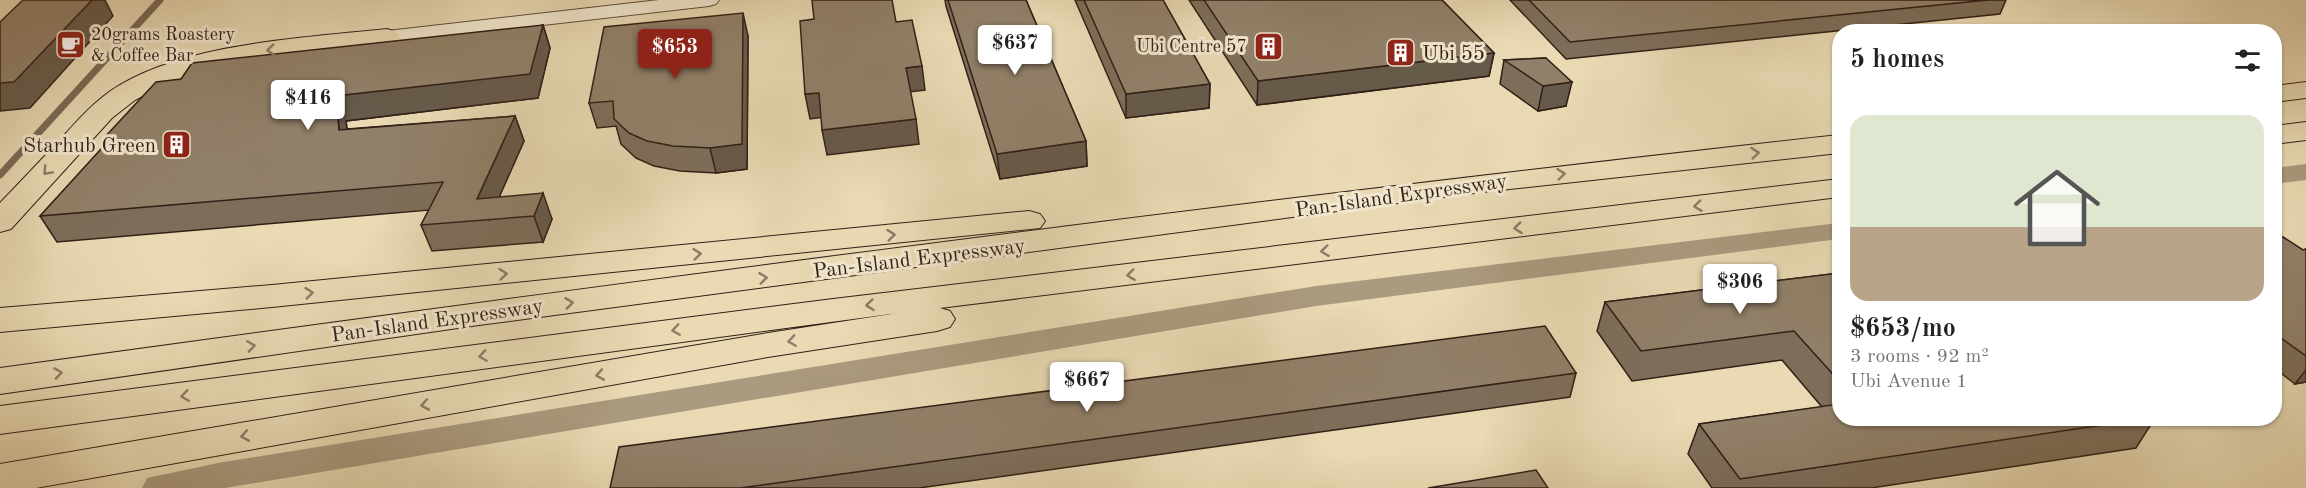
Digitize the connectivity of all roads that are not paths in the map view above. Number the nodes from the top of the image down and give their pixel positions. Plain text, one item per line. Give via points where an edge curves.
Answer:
1 (709, 0) edge
2 (387, 37) joint
3 (2306, 90) edge
4 (2282, 93) edge
5 (2306, 131) edge
6 (2282, 134) edge
7 (1832, 145) edge
8 (1482, 183) junction
9 (1832, 189) edge
10 (0, 222) edge
11 (1074, 282) junction
12 (272, 296) junction
13 (0, 302) edge
14 (0, 320) edge
15 (0, 381) edge
16 (0, 420) edge
17 (0, 479) edge

1 - 2 street
2 -> 10 highway via 206,62 125,94 101,113
3 - 4 highway
5 - 6 highway
8 -> 7 highway, Pan-Island Expressway
12 -> 8 highway via 1154,209
15 -> 8 highway, Pan-Island Expressway
9 -> 11 highway, Pan-Island Expressway
11 -> 16 highway, Pan-Island Expressway via 821,311
11 -> 17 highway via 1022,307 768,345
12 - 13 highway via 14,307
12 - 14 highway

